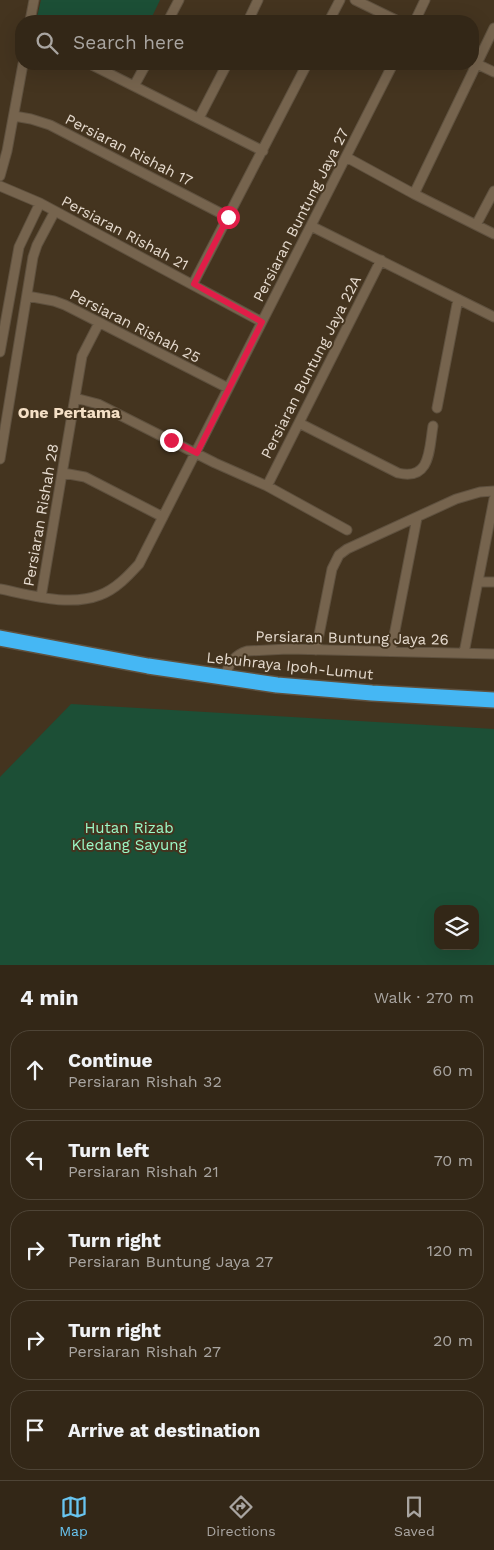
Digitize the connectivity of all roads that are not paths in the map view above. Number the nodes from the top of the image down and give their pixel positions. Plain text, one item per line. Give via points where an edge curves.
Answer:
1 (34, 0) edge
2 (179, 0) edge
3 (258, 0) edge
4 (340, 0) edge
5 (355, 0) edge
6 (425, 0) edge
7 (31, 15) edge
8 (171, 15) edge
9 (251, 15) edge
10 (331, 15) edge
11 (386, 15) edge
12 (418, 15) edge
13 (494, 28) edge
14 (479, 60) edge
15 (479, 65) edge
16 (22, 70) edge
17 (102, 70) edge
18 (143, 70) edge
19 (223, 70) edge
20 (304, 70) edge
21 (390, 70) edge
22 (474, 70) edge
23 (494, 72) edge
24 (134, 86) junction
25 (14, 116) junction
26 (199, 118) junction
27 (263, 151) junction
28 (346, 157) junction
29 (0, 176) edge
30 (0, 186) edge
31 (494, 191) edge
32 (414, 194) junction
33 (40, 203) junction
34 (55, 211) junction
35 (228, 217) junction
36 (476, 225) junction
37 (311, 226) junction
38 (494, 234) edge
39 (380, 260) junction
40 (194, 284) junction
41 (27, 296) junction
42 (458, 299) junction
43 (494, 317) edge
44 (262, 322) junction
45 (99, 323) junction
46 (0, 352) edge
47 (228, 388) junction
48 (75, 398) junction
49 (437, 408) dead end
50 (3, 423) edge
51 (299, 423) junction
52 (434, 426) dead end
53 (197, 453) junction
54 (0, 459) edge
55 (62, 473) junction
56 (266, 486) junction
57 (494, 491) edge
58 (494, 499) edge
59 (163, 517) junction
60 (417, 518) junction
61 (348, 530) dead end
62 (478, 582) junction
63 (494, 582) edge
64 (0, 589) edge
65 (41, 597) junction
66 (0, 632) edge
67 (0, 638) edge
68 (316, 650) junction
69 (391, 652) junction
70 (83, 654) junction
71 (464, 654) junction
72 (494, 654) edge
73 (225, 678) junction
74 (494, 700) edge

1 - 7 street
2 - 8 street
3 - 9 street
4 - 10 street
5 - 11 street
6 - 12 street
13 - 14 street
15 - 23 street
16 - 25 street
17 - 24 street
18 - 24 street
19 - 26 street
20 - 27 street
21 - 28 street, Persiaran Buntung Jaya 27
22 - 32 street
24 - 26 street
25 - 29 street
25 - 35 street, Persiaran Rishah 17 via 50,125
26 - 27 street
27 - 35 street
28 - 32 street
28 - 37 street, Persiaran Buntung Jaya 27
30 - 33 street, Persiaran Rishah 21
31 - 36 street
32 - 36 street
33 - 34 street, Persiaran Rishah 21
33 - 46 street via 19,248
34 - 40 street, Persiaran Rishah 21
34 - 41 street via 37,245
35 - 40 street
36 - 38 street
37 - 39 street
37 - 44 street, Persiaran Buntung Jaya 27
39 - 42 street
39 - 51 street, Persiaran Buntung Jaya 22A
40 - 44 street, Persiaran Rishah 21
41 - 45 street, Persiaran Rishah 25 via 54,301
41 - 50 street
42 - 43 street
42 - 49 street
44 - 47 street, Persiaran Buntung Jaya 27
45 - 47 street, Persiaran Rishah 25
45 - 48 street, Persiaran Rishah 28 via 82,356
47 - 53 street, Persiaran Buntung Jaya 27
48 - 53 street via 98,404
48 - 55 street, Persiaran Rishah 28
50 - 54 street
51 - 52 street via 408,476 423,469
51 - 56 street, Persiaran Buntung Jaya 22A
53 - 56 street
53 - 59 street, Persiaran Buntung Jaya 27
55 - 59 street via 85,477
55 - 65 street, Persiaran Rishah 28
56 - 61 street
57 - 60 street via 456,499
58 - 62 street
59 - 65 street, Persiaran Buntung Jaya 27 via 139,564 112,590 100,596 72,600
60 - 68 street via 339,555 332,569
60 - 69 street
62 - 63 street
62 - 71 street
64 - 65 street, Persiaran Buntung Jaya 27
66 - 70 highway, Lebuhraya Ipoh-Lumut
67 - 70 highway, Lebuhraya Ipoh-Lumut
68 - 69 street, Persiaran Buntung Jaya 26
68 - 73 street, Persiaran Buntung Jaya 26 via 247,651 231,661
69 - 71 street, Persiaran Buntung Jaya 26
70 - 73 highway, Lebuhraya Ipoh-Lumut
71 - 72 street, Persiaran Buntung Jaya 26
73 - 74 highway, Lebuhraya Ipoh-Lumut via 320,689

